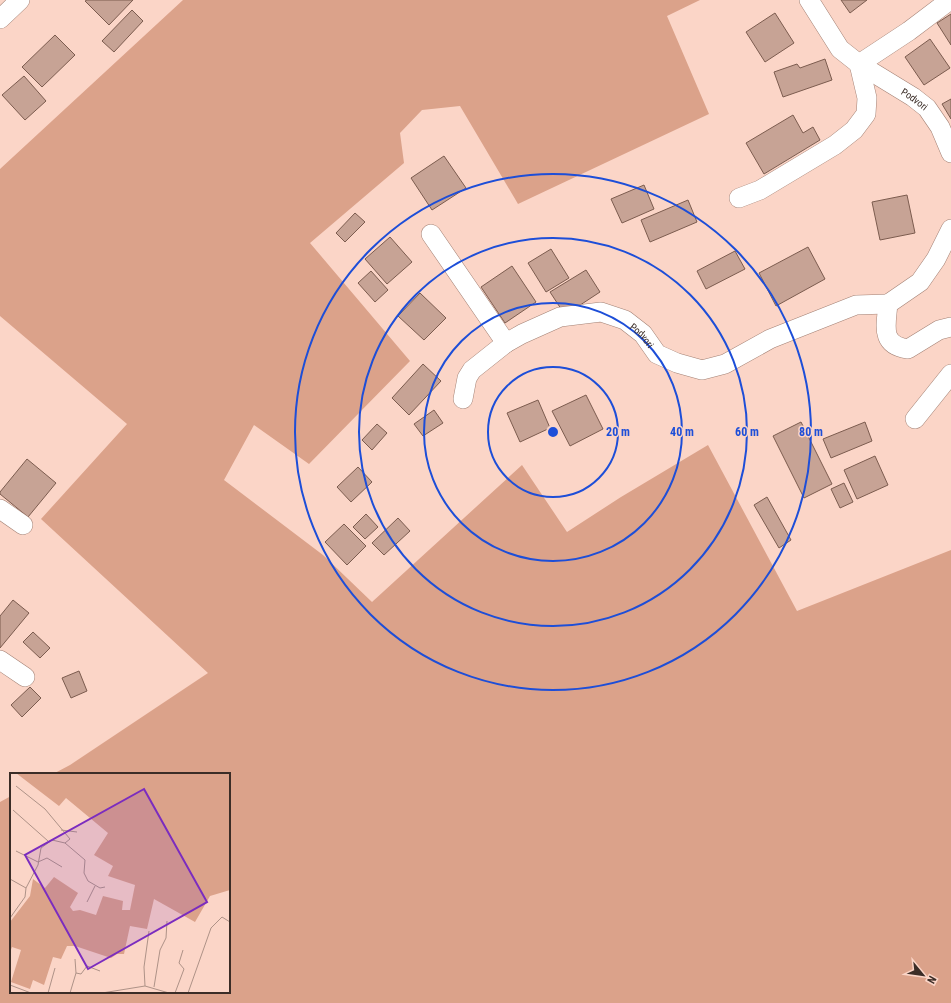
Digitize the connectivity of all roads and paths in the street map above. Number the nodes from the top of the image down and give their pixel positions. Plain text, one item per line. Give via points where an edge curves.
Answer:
1 (20, 0) edge
2 (809, 0) edge
3 (950, 0) edge
4 (0, 19) edge
5 (859, 64) junction
6 (951, 153) edge
7 (739, 198) dead end
8 (951, 229) edge
9 (431, 234) dead end
10 (888, 304) junction
11 (951, 327) edge
12 (506, 343) junction
13 (951, 374) edge
14 (463, 399) dead end
15 (915, 420) dead end
16 (0, 509) edge
17 (23, 526) dead end
18 (0, 660) edge
19 (25, 676) dead end

1 - 4 street
2 - 5 street, Podvori via 840,49
3 - 5 street
5 - 6 street, Podvori via 927,108 940,127
5 - 7 street via 867,98 866,114 854,130 835,145 760,190
8 - 10 street via 936,259 920,282
9 - 12 street
10 - 11 street via 886,330 889,340 898,348 908,349 939,330
10 - 12 street, Podvori via 856,305 770,339 725,364 702,370 657,354 643,334 625,320 601,312 560,317
12 - 14 street, Podvori via 472,370 467,378
13 - 15 street
16 - 17 street
18 - 19 street

